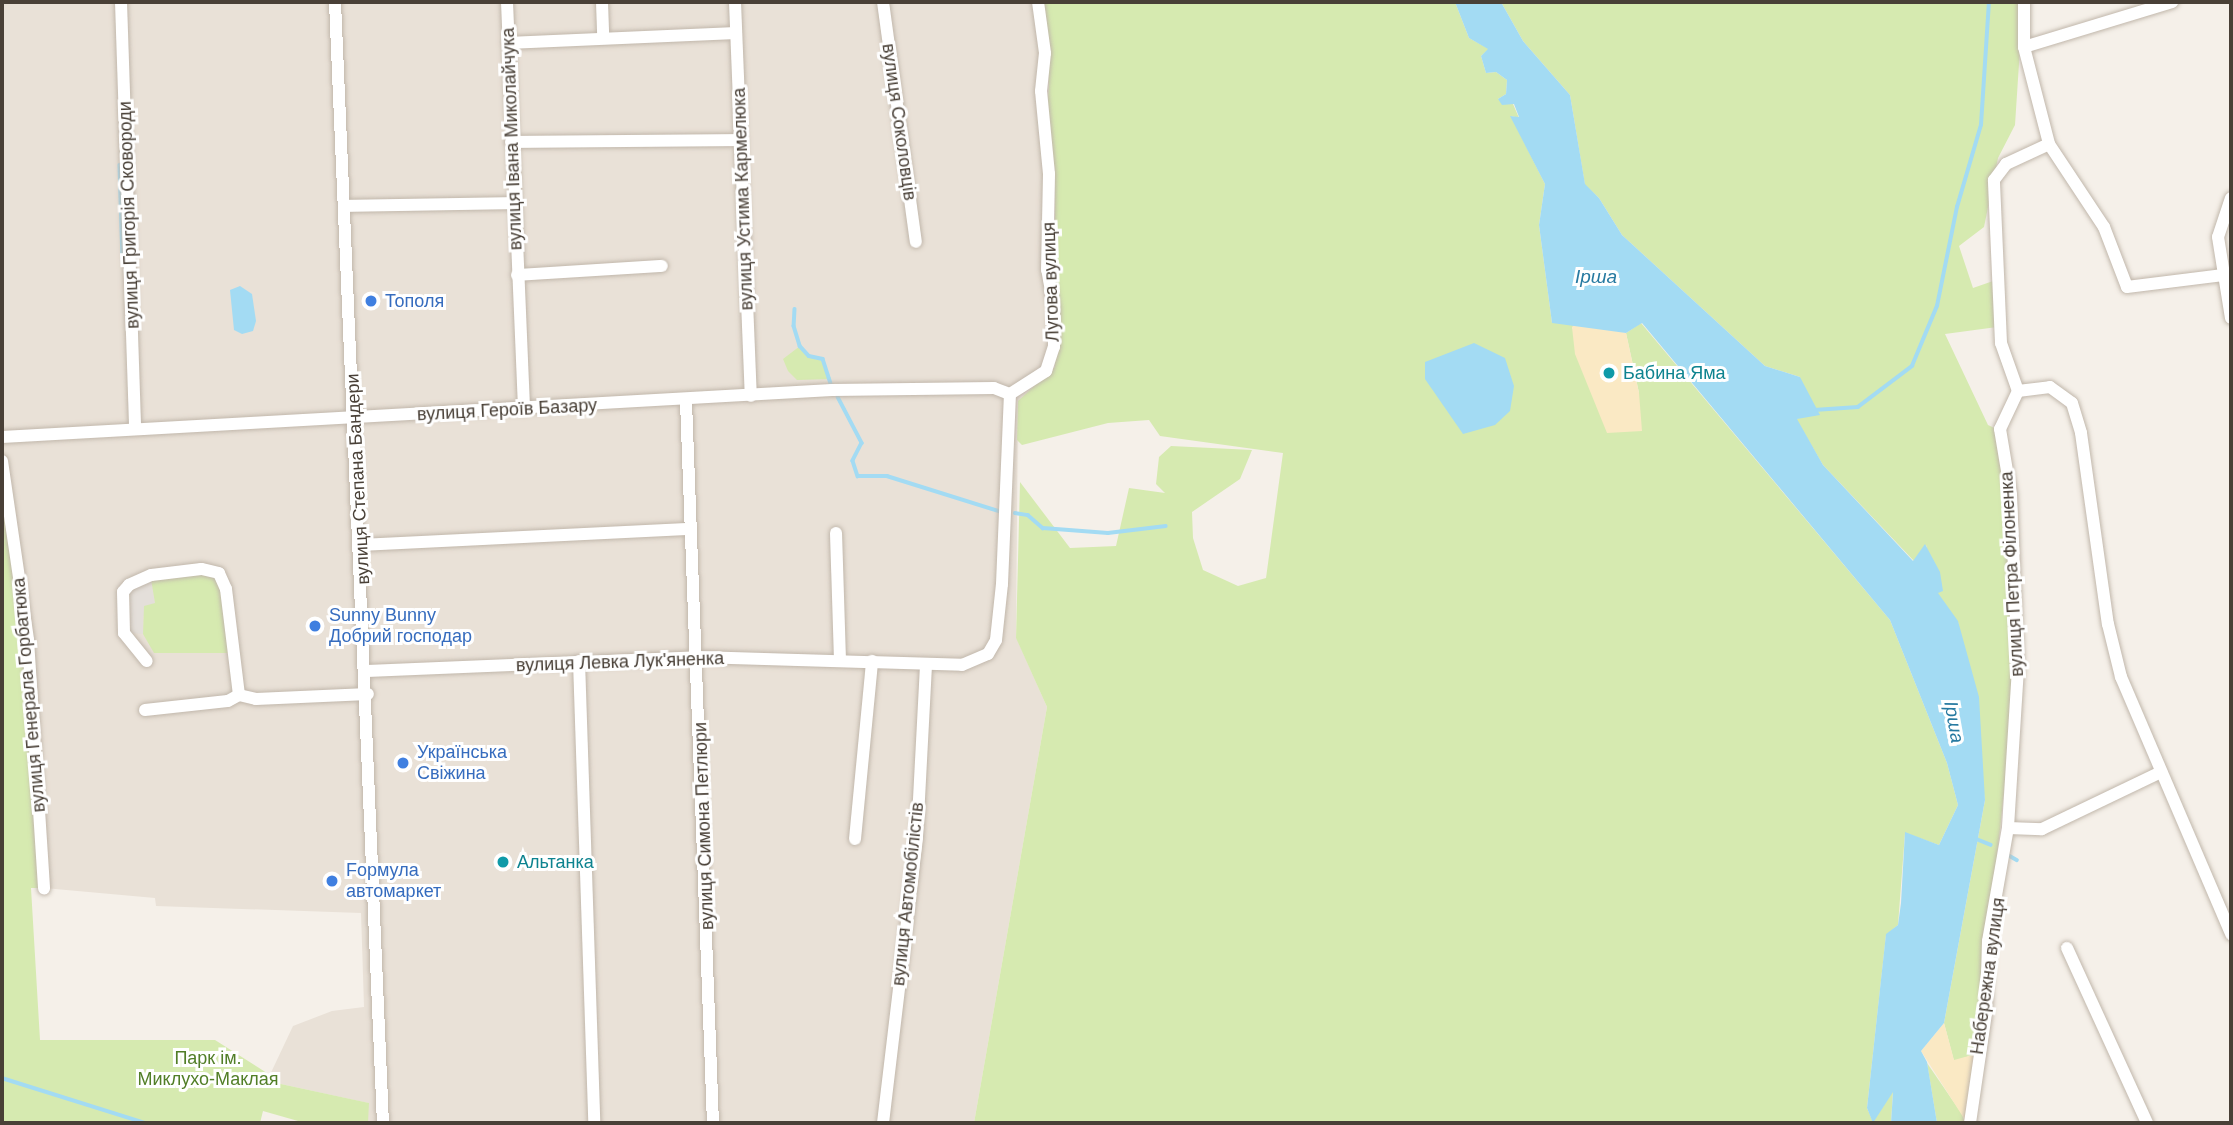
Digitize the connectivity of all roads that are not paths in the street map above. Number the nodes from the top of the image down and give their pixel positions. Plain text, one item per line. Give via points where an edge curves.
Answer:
1 (121, 2) edge
2 (335, 2) edge
3 (507, 2) edge
4 (602, 2) edge
5 (735, 2) edge
6 (883, 2) edge
7 (1038, 2) edge
8 (2024, 2) edge
9 (2172, 2) edge
10 (736, 33) junction
11 (603, 37) junction
12 (508, 43) junction
13 (2024, 47) junction
14 (741, 139) junction
15 (511, 142) junction
16 (2049, 144) junction
17 (2231, 198) edge
18 (513, 203) junction
19 (345, 206) junction
20 (916, 242) dead end
21 (662, 266) dead end
22 (517, 275) junction
23 (2223, 275) junction
24 (2231, 318) edge
25 (2018, 391) junction
26 (1010, 394) junction
27 (751, 396) junction
28 (687, 401) junction
29 (524, 409) junction
30 (355, 418) junction
31 (135, 429) junction
32 (2, 437) edge
33 (2, 461) edge
34 (691, 529) junction
35 (836, 533) dead end
36 (361, 545) junction
37 (698, 657) junction
38 (840, 660) junction
39 (147, 661) dead end
40 (579, 661) junction
41 (872, 661) junction
42 (926, 665) junction
43 (367, 671) junction
44 (368, 694) junction
45 (239, 695) junction
46 (145, 710) dead end
47 (2161, 772) junction
48 (2008, 828) junction
49 (855, 839) dead end
50 (44, 888) dead end
51 (2231, 934) edge
52 (2067, 948) dead end
53 (383, 1123) edge
54 (594, 1123) edge
55 (713, 1123) edge
56 (883, 1123) edge
57 (1970, 1123) edge
58 (2147, 1123) edge

1 - 31 street, вулиця Григорія Сковороди
2 - 19 street, вулиця Степана Бандери
3 - 12 street, вулиця Івана Миколайчука
4 - 11 street
5 - 10 street, вулиця Устима Кармелюка
6 - 20 street, вулиця Соколовців
7 - 26 street, Лугова вулиця via 1045,53 1041,91 1049,174 1047,270 1054,347 1046,370
8 - 13 street
9 - 13 street
10 - 11 street
10 - 14 street, вулиця Устима Кармелюка
11 - 12 street
12 - 15 street, вулиця Івана Миколайчука
13 - 16 street
14 - 15 street
14 - 27 street, вулиця Устима Кармелюка
15 - 18 street, вулиця Івана Миколайчука
16 - 23 street via 2104,227 2127,287
16 - 25 street via 2006,164 1994,180 2001,343
17 - 23 street via 2219,227
18 - 19 street
18 - 22 street, вулиця Івана Миколайчука
19 - 30 street, вулиця Степана Бандери
21 - 22 street, вулиця Івана Миколайчука
22 - 29 street, вулиця Івана Миколайчука
23 - 24 street
25 - 47 street via 2058,389 2077,416 2114,651
25 - 48 street, вулиця Петра Філоненка via 2000,421 2011,495 2018,668
26 - 27 street, вулиця Героїв Базару via 994,388 950,388
26 - 42 street, вулиця Левка Лук'яненка via 996,640 988,654 969,664
27 - 28 street, вулиця Героїв Базару
28 - 29 street, вулиця Героїв Базару
28 - 34 street, вулиця Симона Петлюри
29 - 30 street, вулиця Героїв Базару
30 - 31 street, вулиця Героїв Базару
30 - 36 street, вулиця Степана Бандери
31 - 32 street, вулиця Героїв Базару
33 - 50 street, вулиця Генерала Горбатюка via 28,640
34 - 36 street
34 - 37 street, вулиця Симона Петлюри
35 - 38 street
36 - 43 street, вулиця Степана Бандери
37 - 38 street, вулиця Левка Лук'яненка
37 - 40 street, вулиця Левка Лук'яненка
37 - 55 street, вулиця Симона Петлюри
38 - 41 street, вулиця Левка Лук'яненка
39 - 45 street via 124,633 123,592 138,578 216,570 226,589
40 - 43 street, вулиця Левка Лук'яненка
40 - 54 street
41 - 42 street, вулиця Левка Лук'яненка
41 - 49 street
42 - 56 street, вулиця Автомобілістів via 917,837
43 - 44 street, вулиця Степана Бандери
44 - 45 street via 256,699
44 - 53 street, вулиця Степана Бандери
45 - 46 street via 228,701
47 - 48 street via 2042,829
47 - 51 street
48 - 57 street, Набережна вулиця via 1989,941 1986,1013
52 - 58 street

